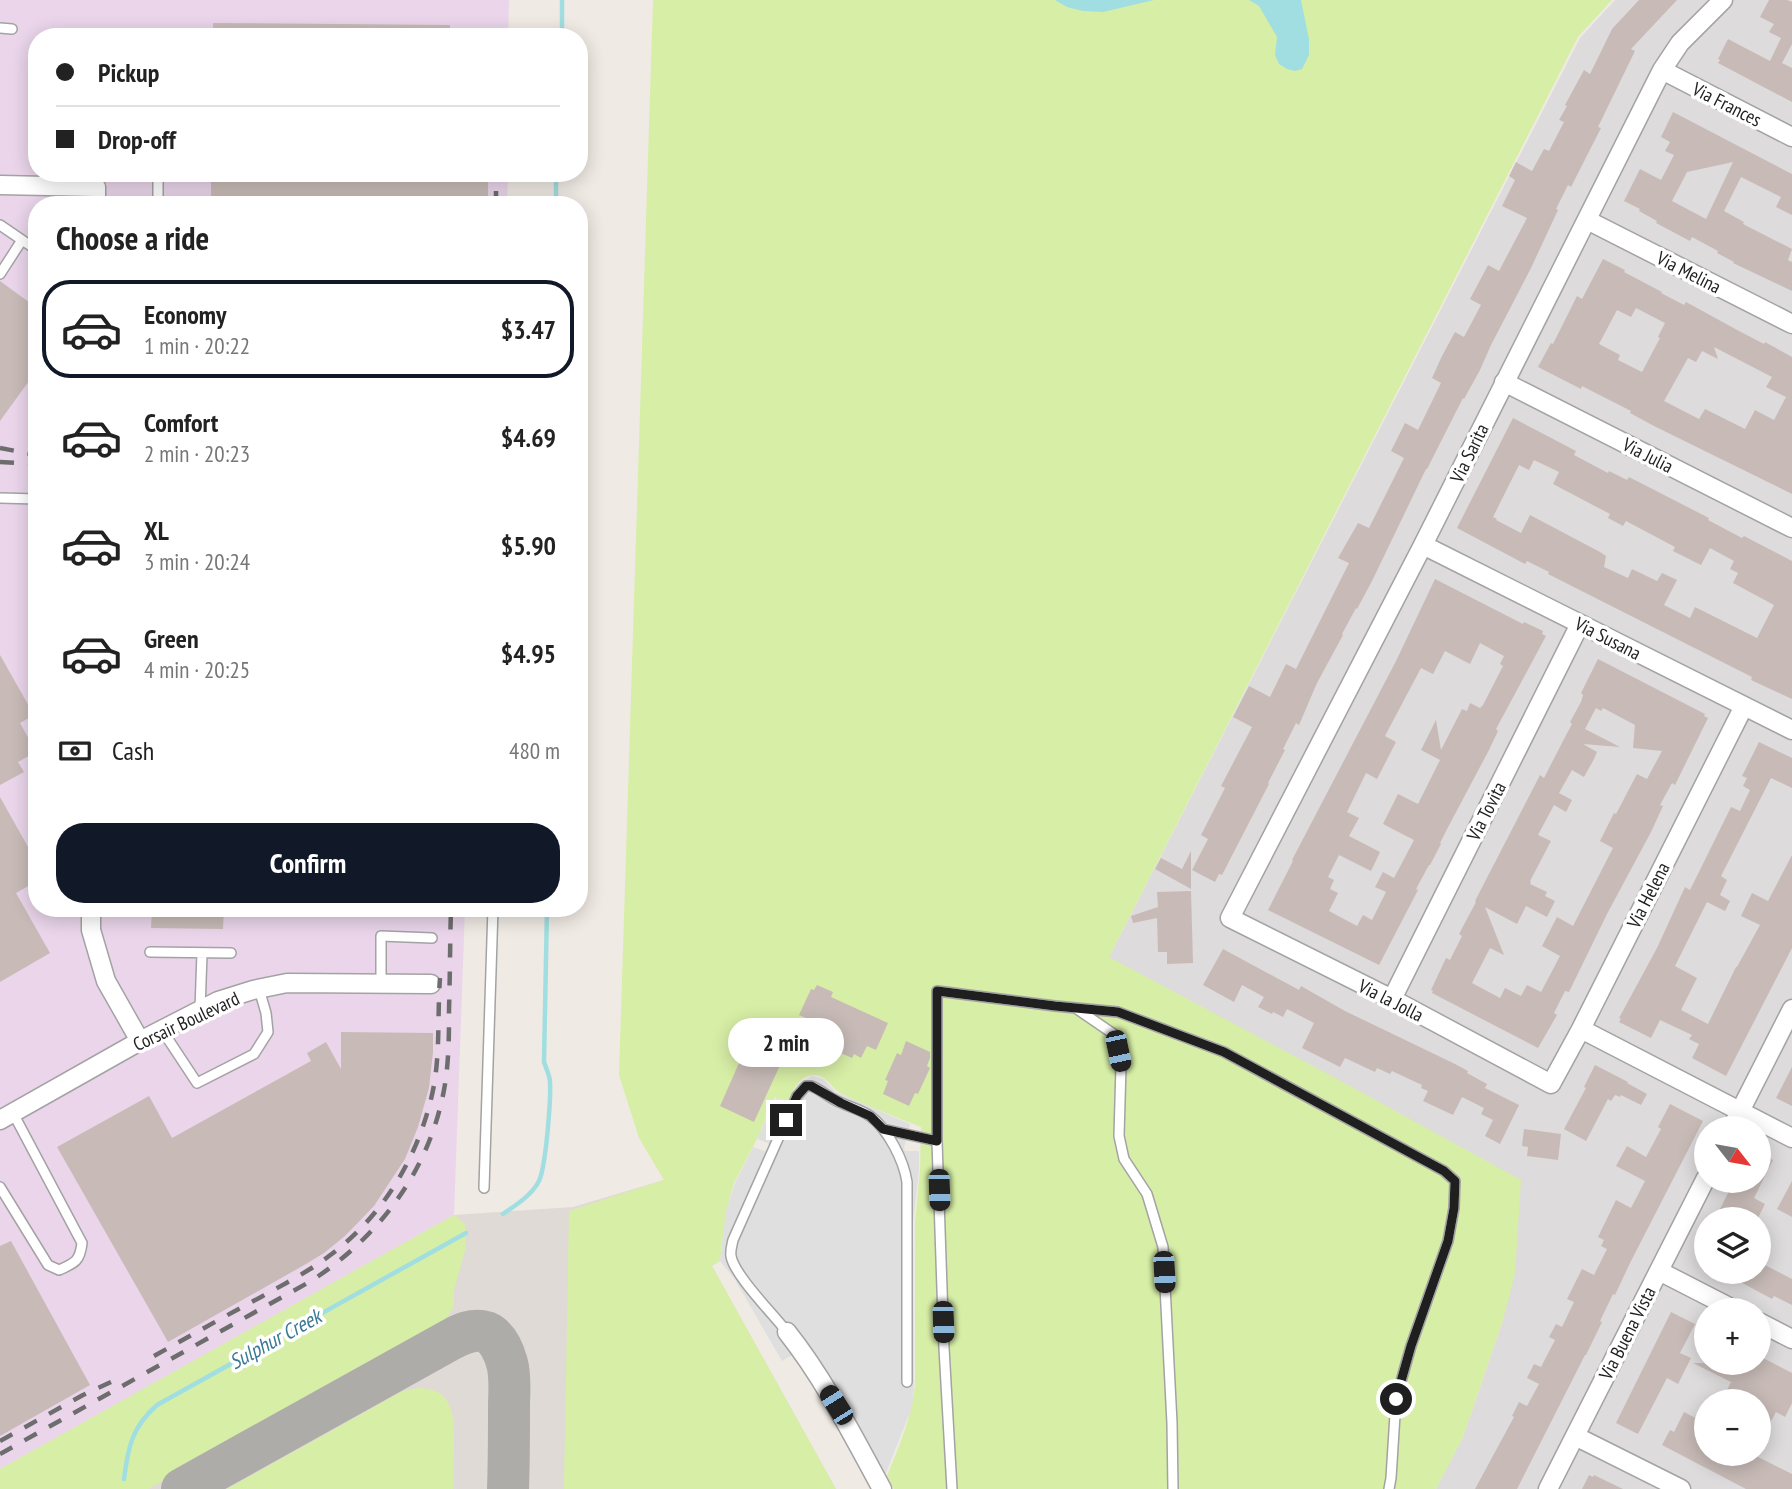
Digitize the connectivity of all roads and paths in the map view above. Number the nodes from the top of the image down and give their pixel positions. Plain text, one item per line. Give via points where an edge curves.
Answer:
1 (1723, 0) edge
2 (0, 28) edge
3 (12, 29) dead end
4 (1662, 71) junction
5 (1792, 137) edge
6 (0, 185) edge
7 (96, 196) edge
8 (1587, 220) junction
9 (0, 225) edge
10 (22, 240) junction
11 (28, 244) edge
12 (0, 274) edge
13 (1792, 324) edge
14 (1504, 382) junction
15 (0, 498) edge
16 (28, 499) edge
17 (1792, 528) edge
18 (1423, 545) junction
19 (1580, 624) junction
20 (1744, 706) junction
21 (1792, 730) edge
22 (91, 917) edge
23 (492, 917) edge
24 (1230, 918) joint
25 (432, 938) dead end
26 (150, 952) dead end
27 (202, 953) junction
28 (231, 953) dead end
29 (381, 984) junction
30 (430, 984) dead end
31 (259, 989) junction
32 (1392, 999) junction
33 (1076, 1008) junction
34 (1792, 1009) edge
35 (200, 1010) junction
36 (1581, 1029) junction
37 (162, 1030) junction
38 (140, 1041) junction
39 (1551, 1084) joint
40 (1740, 1112) junction
41 (6, 1116) edge
42 (1738, 1116) edge
43 (883, 1129) junction
44 (1792, 1138) edge
45 (937, 1141) junction
46 (0, 1187) edge
47 (484, 1188) dead end
48 (1698, 1194) edge
49 (1659, 1271) junction
50 (1712, 1298) edge
51 (1771, 1328) edge
52 (788, 1332) joint
53 (1792, 1339) edge
54 (908, 1382) dead end
55 (1575, 1436) junction
56 (882, 1489) edge
57 (952, 1489) edge
58 (1173, 1489) edge
59 (1389, 1489) edge
60 (1548, 1489) edge
61 (1681, 1489) edge

1 - 4 street, Via Sarita via 1680,43
2 - 3 lane
4 - 5 street, Via Frances
4 - 8 street, Via Sarita
6 - 7 street
8 - 13 street, Via Melina
8 - 14 street, Via Sarita
9 - 10 lane
10 - 11 lane
10 - 12 lane
14 - 17 street, Via Julia
14 - 18 street, Via Sarita
15 - 16 lane
18 - 19 street, Via Susana
18 - 24 street, Via Sarita
19 - 20 street, Via Susana
19 - 32 street, Via Tovita
20 - 21 street, Via Susana
20 - 36 street, Via Helena
22 - 38 street via 106,981
23 - 47 lane
24 - 32 street, Via la Jolla
25 - 29 lane via 381,936
26 - 27 lane
27 - 28 lane
27 - 35 lane
29 - 30 street, Corsair Boulevard
29 - 31 street, Corsair Boulevard via 286,983
31 - 35 street, Corsair Boulevard
31 - 37 lane via 268,1032 254,1054 197,1083
32 - 39 street, Via la Jolla
33 - 45 lane via 937,991
33 - 58 lane via 1115,1035 1121,1066 1119,1136 1124,1159 1147,1194 1163,1247
33 - 59 lane via 1118,1012 1224,1052 1455,1181 1448,1241 1396,1399
34 - 40 street
35 - 37 street, Corsair Boulevard
36 - 39 street, Via Helena
36 - 40 street
37 - 38 street, Corsair Boulevard
38 - 41 street, Corsair Boulevard
40 - 42 street
40 - 44 street
41 - 46 lane via 82,1243 80,1256 72,1265 59,1270 48,1265
43 - 45 lane
43 - 52 lane via 870,1116 816,1088 806,1086 797,1096 730,1251 738,1273
43 - 54 lane via 902,1161 907,1182
45 - 57 lane
48 - 49 street, Via Buena Vista
49 - 50 street
49 - 55 street, Via Buena Vista
51 - 53 street
52 - 56 street via 836,1405
55 - 60 street, Via Buena Vista
55 - 61 street

